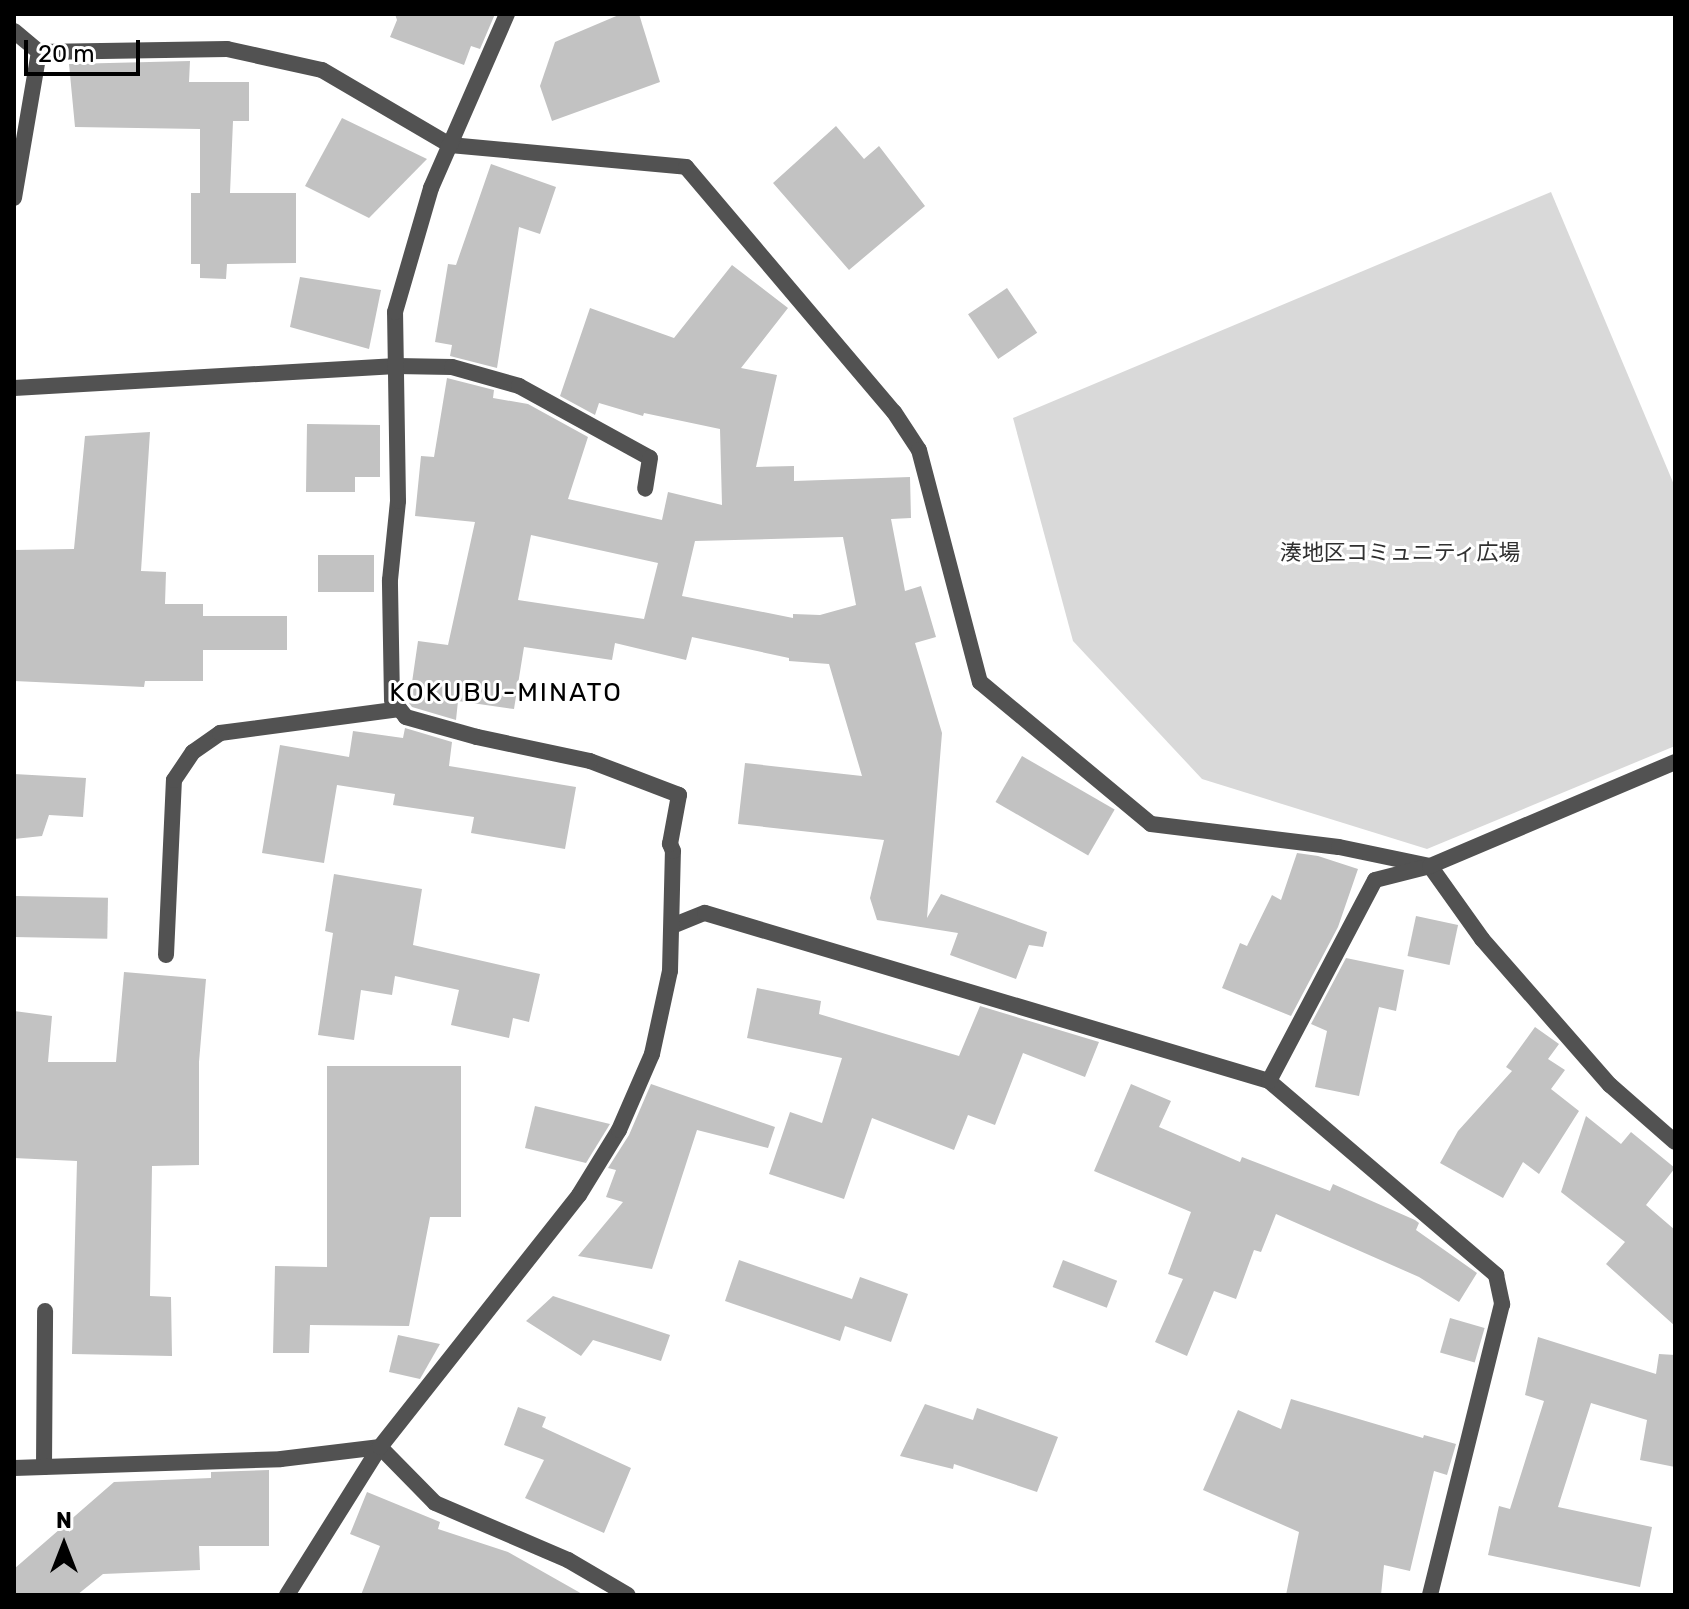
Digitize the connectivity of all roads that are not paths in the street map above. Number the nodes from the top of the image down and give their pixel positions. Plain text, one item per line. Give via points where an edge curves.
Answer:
1 (507, 14) edge
2 (14, 31) edge
3 (39, 52) junction
4 (450, 145) junction
5 (14, 198) edge
6 (396, 366) junction
7 (14, 388) edge
8 (645, 489) dead end
9 (399, 709) junction
10 (1675, 762) edge
11 (1430, 866) junction
12 (672, 926) junction
13 (166, 955) dead end
14 (1269, 1081) junction
15 (1675, 1142) edge
16 (45, 1311) dead end
17 (380, 1447) junction
18 (44, 1467) junction
19 (14, 1468) edge
20 (287, 1595) edge
21 (628, 1595) edge
22 (1430, 1595) edge

1 - 4 street
2 - 3 street
3 - 4 street via 227,49 322,70
3 - 5 street
4 - 6 street via 431,188 395,312
4 - 11 street via 686,167 894,412 919,450 980,682 1151,824 1339,847
6 - 7 street
6 - 8 street via 452,367 519,386 650,458
6 - 9 street via 398,501 390,629 392,700
9 - 12 street via 406,717 446,729 590,761 679,795 670,844
9 - 13 street via 220,733 193,752 174,780
10 - 11 street
11 - 14 street via 1375,880
11 - 15 street via 1482,939 1610,1085
12 - 14 street via 705,913
12 - 17 street via 670,971 652,1054 619,1130 579,1195
14 - 22 street via 1496,1275 1502,1304
16 - 18 street
17 - 18 street via 281,1459
17 - 20 street
17 - 21 street via 435,1503 568,1560
18 - 19 street

